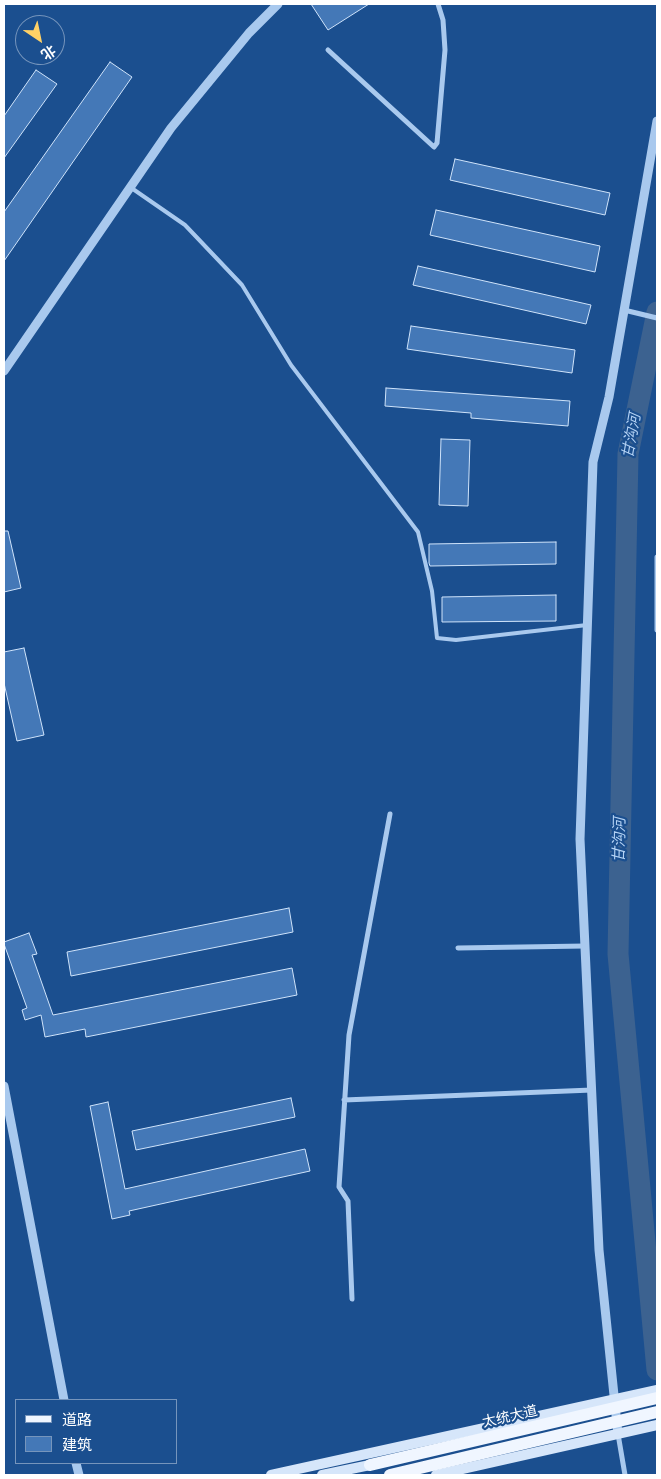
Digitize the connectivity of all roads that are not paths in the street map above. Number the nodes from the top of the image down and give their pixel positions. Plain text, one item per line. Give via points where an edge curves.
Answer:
1 (278, 4) edge
2 (438, 4) edge
3 (328, 50) dead end
4 (657, 121) edge
5 (130, 187) junction
6 (624, 310) junction
7 (657, 318) edge
8 (4, 371) edge
9 (657, 557) edge
10 (587, 625) junction
11 (657, 630) edge
12 (390, 814) dead end
13 (585, 946) junction
14 (458, 948) dead end
15 (4, 1086) edge
16 (592, 1090) junction
17 (344, 1100) junction
18 (352, 1299) dead end
19 (657, 1390) edge
20 (657, 1398) edge
21 (64, 1399) edge
22 (614, 1400) junction
23 (657, 1412) edge
24 (657, 1425) edge
25 (618, 1434) junction
26 (370, 1465) joint
27 (271, 1475) edge
28 (322, 1475) edge
29 (390, 1475) edge
30 (436, 1475) edge
31 (625, 1475) edge

1 - 5 street via 249,33 171,128
2 - 3 street via 443,20 445,50 437,143 434,147
4 - 6 street
5 - 8 street
5 - 10 lane via 185,225 242,285 291,365 418,532 432,591 437,638 456,640
6 - 7 street
6 - 10 street via 609,397 593,462
9 - 11 street
10 - 13 street via 580,839
12 - 17 street via 349,1035
13 - 14 street
13 - 16 street
15 - 21 street
16 - 17 street
16 - 22 street via 599,1250
17 - 18 street via 339,1187 348,1201
19 - 22 main road
20 - 26 main road, 太统大道
22 - 25 street
22 - 27 main road
23 - 29 main road
24 - 25 main road
25 - 30 main road
25 - 31 street
26 - 28 main road

